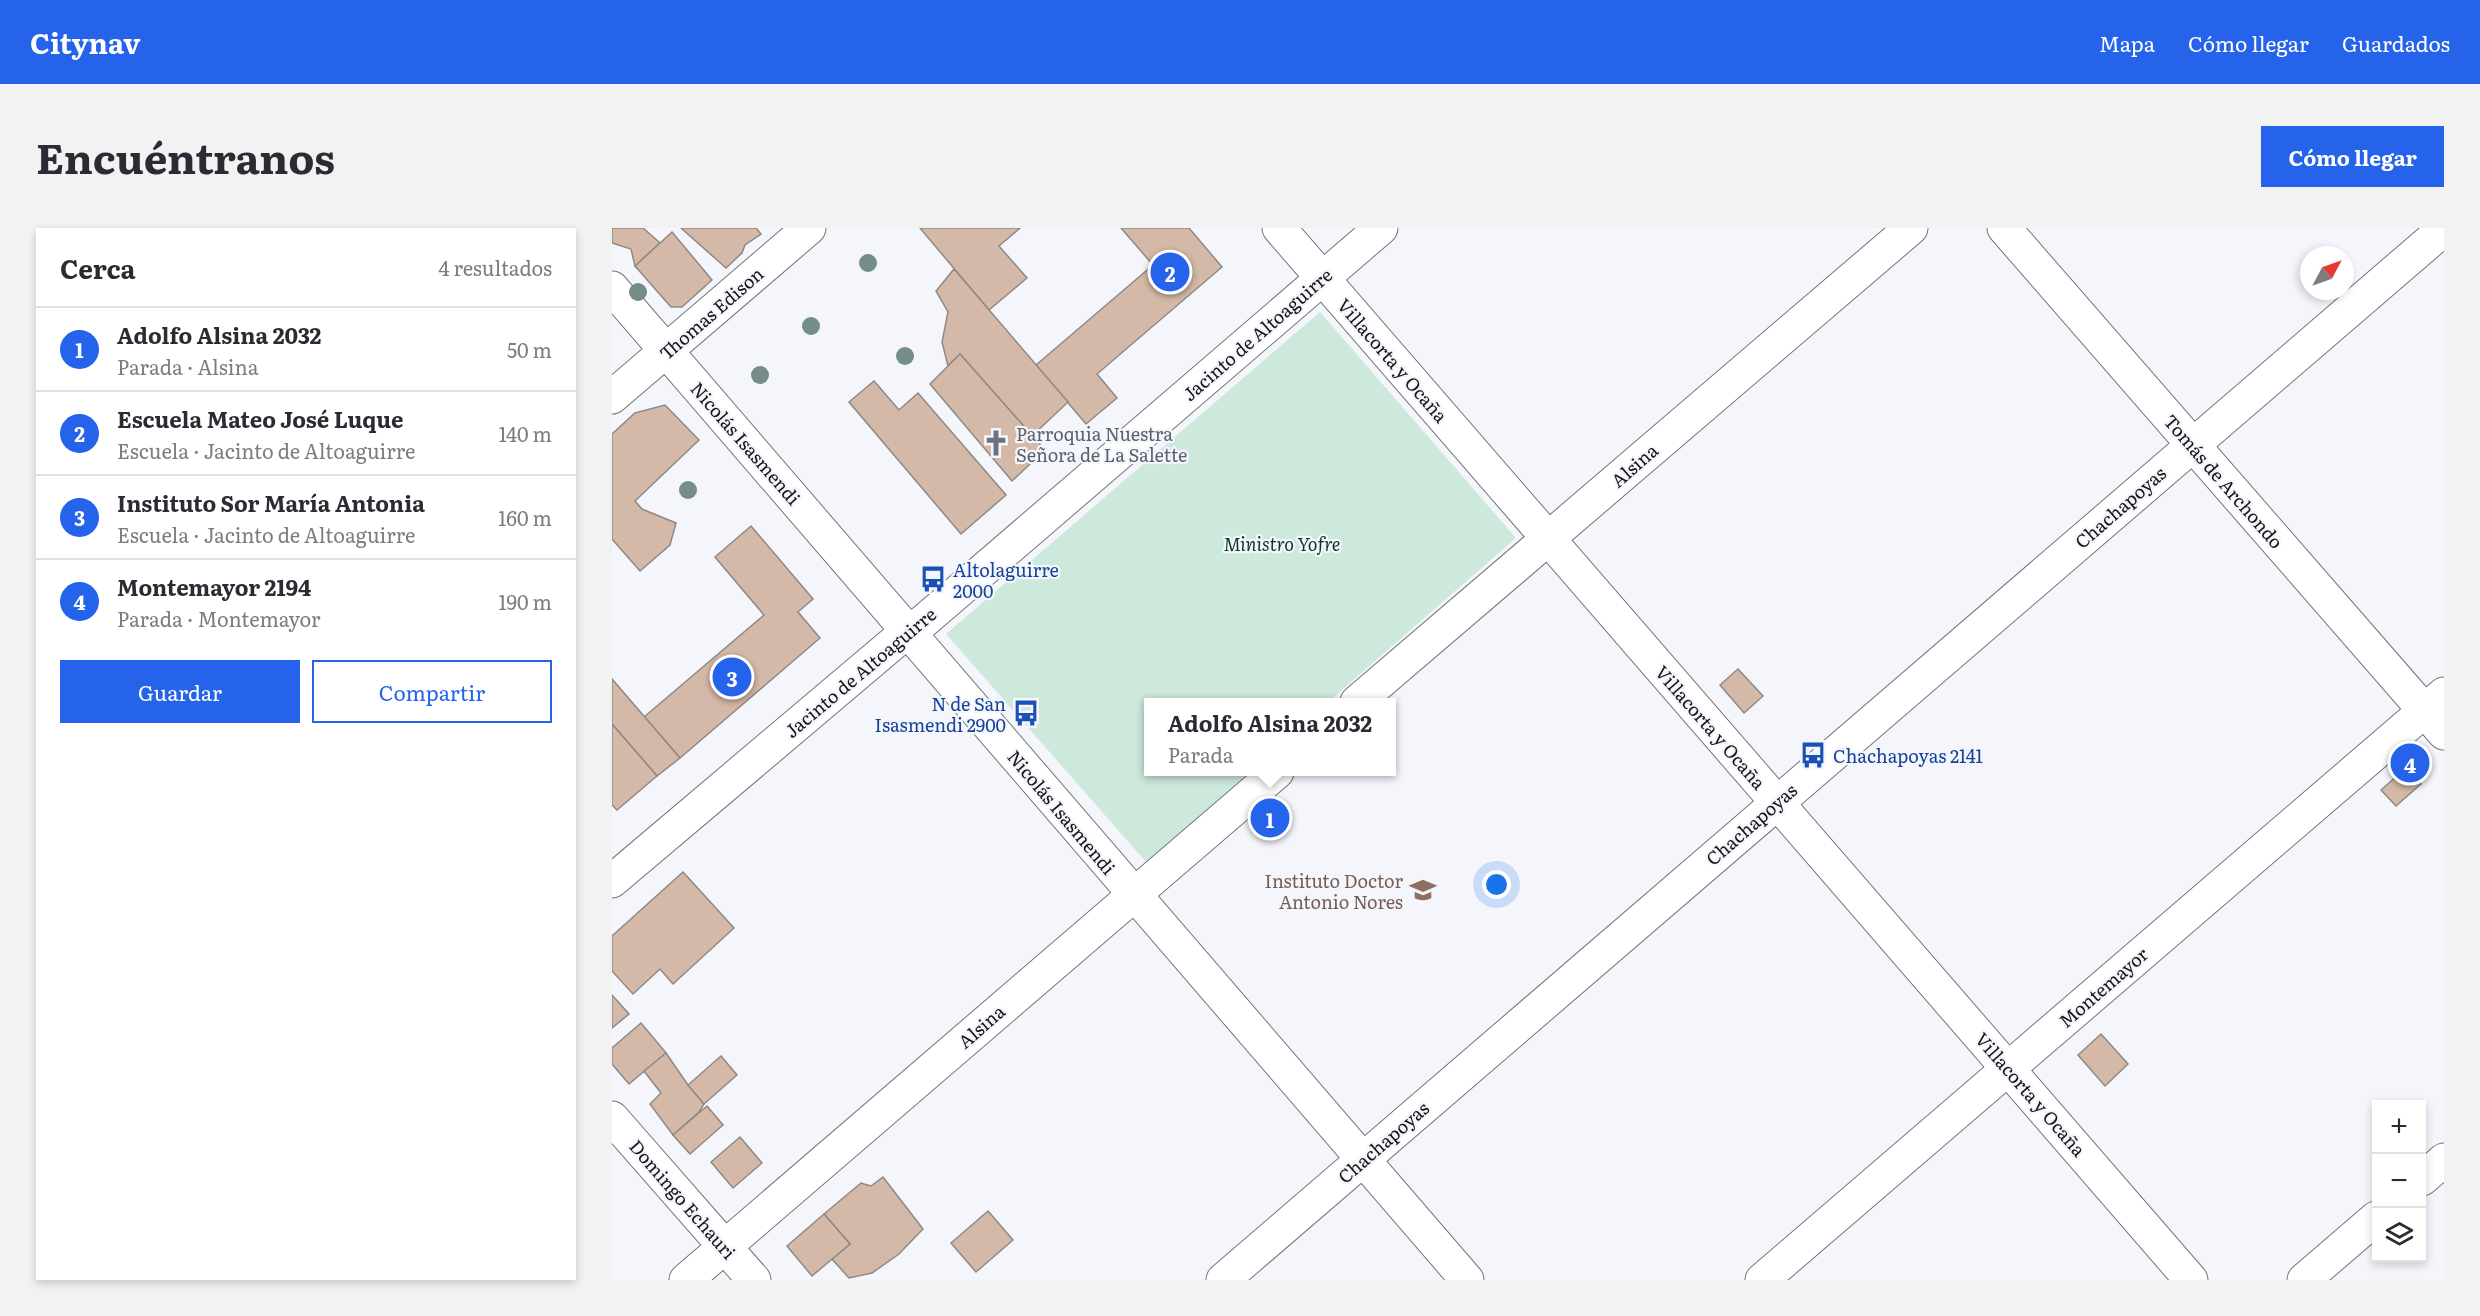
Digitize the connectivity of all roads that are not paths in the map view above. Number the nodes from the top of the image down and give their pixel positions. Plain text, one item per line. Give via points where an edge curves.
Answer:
1 (809, 228) edge
2 (1279, 228) edge
3 (1381, 228) edge
4 (1911, 228) edge
5 (2004, 228) edge
6 (2444, 229) edge
7 (1323, 278) junction
8 (612, 288) edge
9 (666, 351) junction
10 (612, 397) edge
11 (2192, 445) junction
12 (1547, 539) junction
13 (909, 632) junction
14 (1362, 698) edge
15 (2438, 713) edge
16 (1271, 776) edge
17 (1776, 803) junction
18 (612, 881) edge
19 (1133, 895) junction
20 (2009, 1068) junction
21 (612, 1118) edge
22 (1361, 1160) junction
23 (2444, 1160) edge
24 (2426, 1175) edge
25 (2372, 1221) edge
26 (725, 1246) junction
27 (686, 1280) edge
28 (754, 1280) edge
29 (1223, 1280) edge
30 (1467, 1280) edge
31 (1762, 1280) edge
32 (2192, 1280) edge
33 (2304, 1280) edge

1 - 9 street, Thomas Edison
2 - 7 street, Villacorta y Ocaña
3 - 7 street, Jacinto de Altoaguirre
4 - 12 street, Alsina
5 - 11 street, Tomás de Archondo
6 - 11 street, Chachapoyas
7 - 12 street, Villacorta y Ocaña
7 - 13 street, Jacinto de Altoaguirre
8 - 9 street, Nicolás Isasmendi
9 - 10 street, Thomas Edison
9 - 13 street, Nicolás Isasmendi
11 - 15 street, Tomás de Archondo
11 - 17 street, Chachapoyas
12 - 14 street, Alsina
12 - 17 street, Villacorta y Ocaña
13 - 18 street, Jacinto de Altoaguirre
13 - 19 street, Nicolás Isasmendi
15 - 20 street, Montemayor
16 - 19 street, Alsina
17 - 20 street, Villacorta y Ocaña
17 - 22 street, Chachapoyas
19 - 22 street, Nicolás Isasmendi
19 - 26 street, Alsina
20 - 31 street, Montemayor
20 - 32 street, Villacorta y Ocaña
21 - 26 street, Domingo Echauri
22 - 29 street, Chachapoyas
22 - 30 street, Nicolás Isasmendi
23 - 24 street
25 - 33 street
26 - 27 street, Alsina
26 - 28 street, Domingo Echauri

